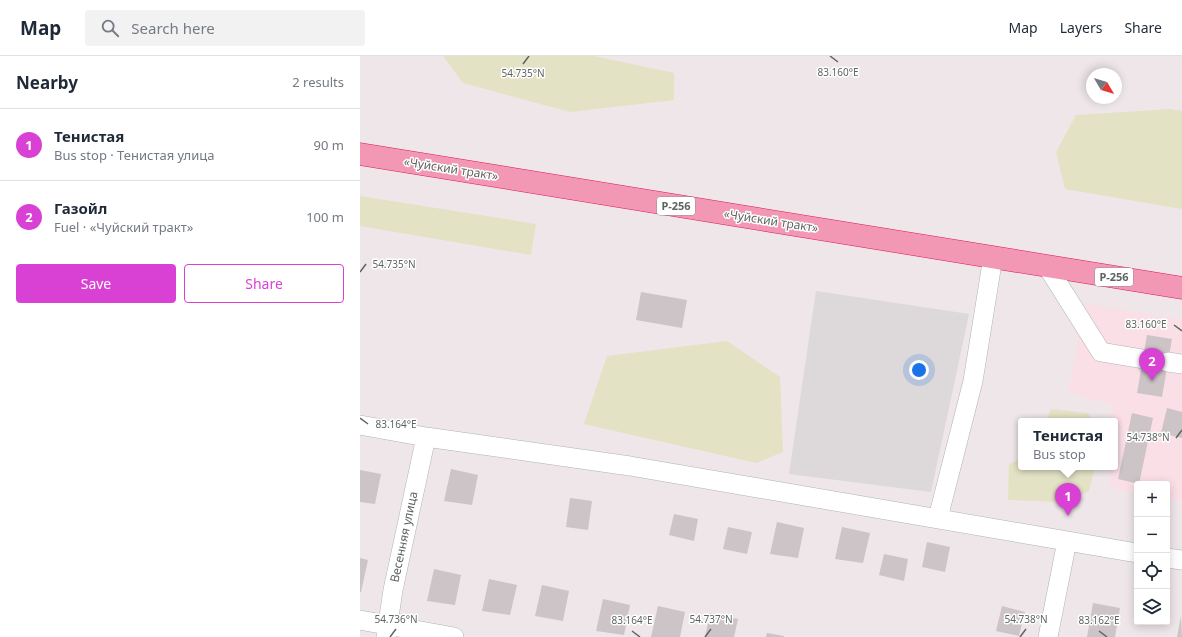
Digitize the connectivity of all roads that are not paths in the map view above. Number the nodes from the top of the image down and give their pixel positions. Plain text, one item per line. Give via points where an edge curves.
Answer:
1 (360, 154) edge
2 (993, 257) junction
3 (1047, 266) junction
4 (1182, 288) edge
5 (1143, 358) tunnel mouth
6 (360, 425) edge
7 (426, 437) junction
8 (938, 518) junction
9 (1067, 541) junction
10 (1134, 552) edge
11 (1170, 558) edge
12 (1182, 560) edge
13 (360, 620) edge
14 (386, 632) edge
15 (454, 637) edge
16 (1048, 637) edge

1 - 2 highway, «Чуйский тракт» / Р-256
2 - 3 highway, «Чуйский тракт» / Р-256
2 - 8 street via 973,381
3 - 4 highway, «Чуйский тракт» / Р-256
3 - 5 street via 1101,352
6 - 7 street
7 - 8 street via 630,466
7 - 14 street, Весенняя улица
8 - 9 street
9 - 10 street
9 - 16 street
11 - 12 street
13 - 14 street
14 - 15 street

